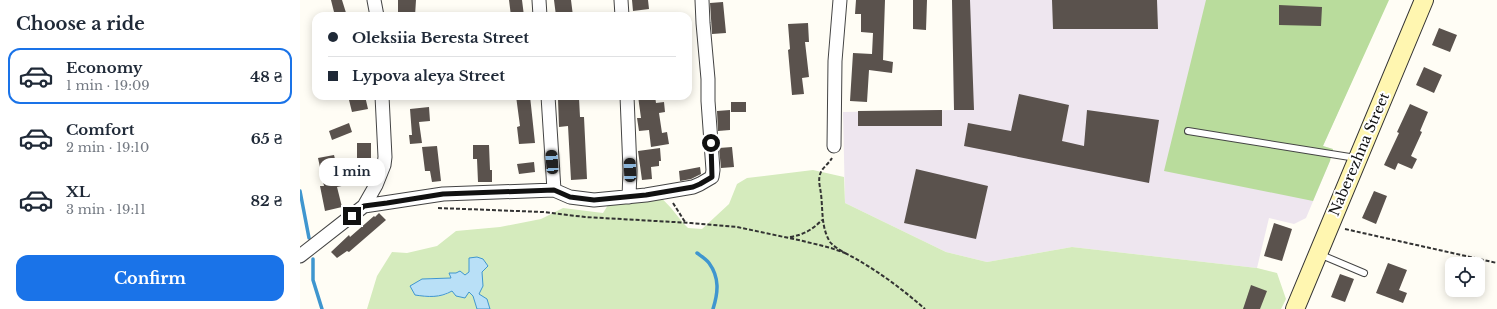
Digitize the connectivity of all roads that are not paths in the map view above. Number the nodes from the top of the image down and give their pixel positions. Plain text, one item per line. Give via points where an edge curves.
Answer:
1 (374, 0) edge
2 (539, 0) edge
3 (621, 0) edge
4 (702, 0) edge
5 (840, 0) edge
6 (1424, 0) edge
7 (376, 12) edge
8 (540, 12) edge
9 (622, 12) edge
10 (382, 100) edge
11 (548, 100) edge
12 (627, 100) edge
13 (1188, 131) dead end
14 (834, 146) road end
15 (1358, 158) junction
16 (554, 190) junction
17 (629, 197) junction
18 (364, 206) junction
19 (301, 254) edge
20 (1318, 254) junction
21 (1364, 273) dead end
22 (1295, 309) edge

1 - 7 street
2 - 8 street
3 - 9 street
4 - 17 street via 712,177 693,187
5 - 14 street via 835,61
6 - 15 main road, Naberezhna Street
10 - 18 street via 384,165
11 - 16 street
12 - 17 street
13 - 15 lane
15 - 20 main road, Naberezhna Street
16 - 17 street via 584,200
16 - 18 street via 443,194
18 - 19 street
20 - 21 lane
20 - 22 main road, Naberezhna Street

